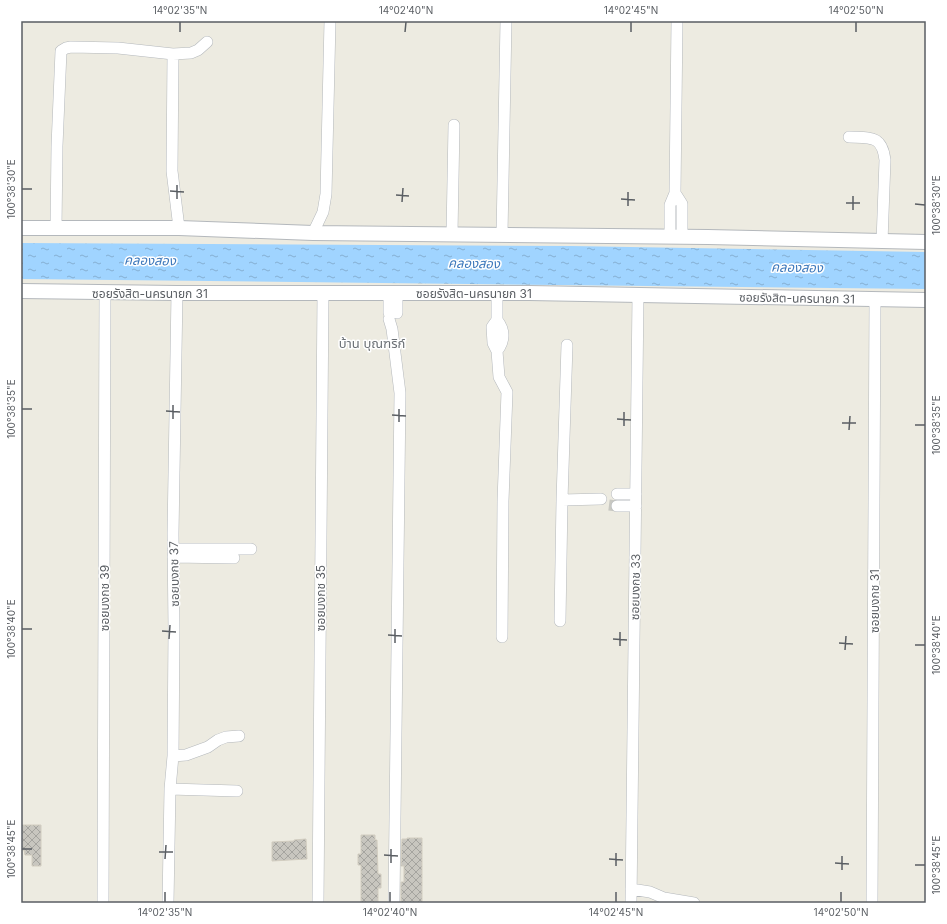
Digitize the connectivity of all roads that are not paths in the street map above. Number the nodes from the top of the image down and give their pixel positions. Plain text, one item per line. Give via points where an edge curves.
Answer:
1 (330, 21) edge
2 (506, 21) edge
3 (677, 21) edge
4 (207, 42) dead end
5 (173, 54) junction
6 (454, 125) dead end
7 (849, 137) dead end
8 (21, 228) edge
9 (179, 228) junction
10 (56, 229) junction
11 (313, 233) junction
12 (452, 234) junction
13 (502, 235) junction
14 (676, 237) junction
15 (882, 242) junction
16 (926, 242) edge
17 (21, 291) edge
18 (105, 292) junction
19 (177, 293) junction
20 (323, 293) junction
21 (393, 293) junction
22 (498, 293) junction
23 (638, 295) junction
24 (875, 300) junction
25 (926, 300) edge
26 (567, 345) dead end
27 (636, 494) junction
28 (562, 500) junction
29 (610, 500) junction
30 (636, 506) junction
31 (251, 549) dead end
32 (173, 553) junction
33 (234, 558) dead end
34 (560, 621) dead end
35 (502, 637) dead end
36 (239, 736) dead end
37 (172, 756) junction
38 (170, 789) junction
39 (236, 792) dead end
40 (631, 889) junction
41 (103, 903) edge
42 (168, 903) edge
43 (318, 903) edge
44 (394, 903) edge
45 (630, 903) edge
46 (694, 903) edge
47 (872, 903) edge

1 - 11 street via 326,194 323,212
2 - 13 street
3 - 14 street via 674,193 682,204
4 - 5 street via 191,53
5 - 9 street via 172,171
5 - 10 street via 118,48 66,48 61,51
6 - 12 street
7 - 15 street via 876,140 884,151
8 - 10 street
9 - 10 street
9 - 11 street
11 - 12 street
12 - 13 street
13 - 14 street
14 - 15 street
15 - 16 street
17 - 18 street, ซอยรังสิต-นครนายก 31
18 - 19 street, ซอยรังสิต-นครนายก 31
18 - 41 street, ซอยบงกช 39
19 - 20 street, ซอยรังสิต-นครนายก 31
19 - 32 street, ซอยบงกช 37
20 - 21 street, ซอยรังสิต-นครนายก 31
20 - 43 street, ซอยบงกช 35
21 - 22 street, ซอยรังสิต-นครนายก 31
21 - 44 street via 400,393
22 - 23 street, ซอยรังสิต-นครนายก 31
22 - 35 street via 497,320 492,327 492,343 497,351 499,377 507,392
23 - 24 street, ซอยรังสิต-นครนายก 31
23 - 27 street, ซอยบงกช 33
24 - 25 street, ซอยรังสิต-นครนายก 31
24 - 47 street, ซอยบงกช 31
26 - 28 street
27 - 29 street
27 - 30 street, ซอยบงกช 33
28 - 29 street
28 - 34 street
29 - 30 street
30 - 40 street, ซอยบงกช 33
31 - 32 street
32 - 33 street
32 - 37 street, ซอยบงกช 37
36 - 37 street via 226,737 186,755
37 - 38 street, ซอยบงกช 37
38 - 39 street
38 - 42 street, ซอยบงกช 37
40 - 45 street, ซอยบงกช 33
40 - 46 street

